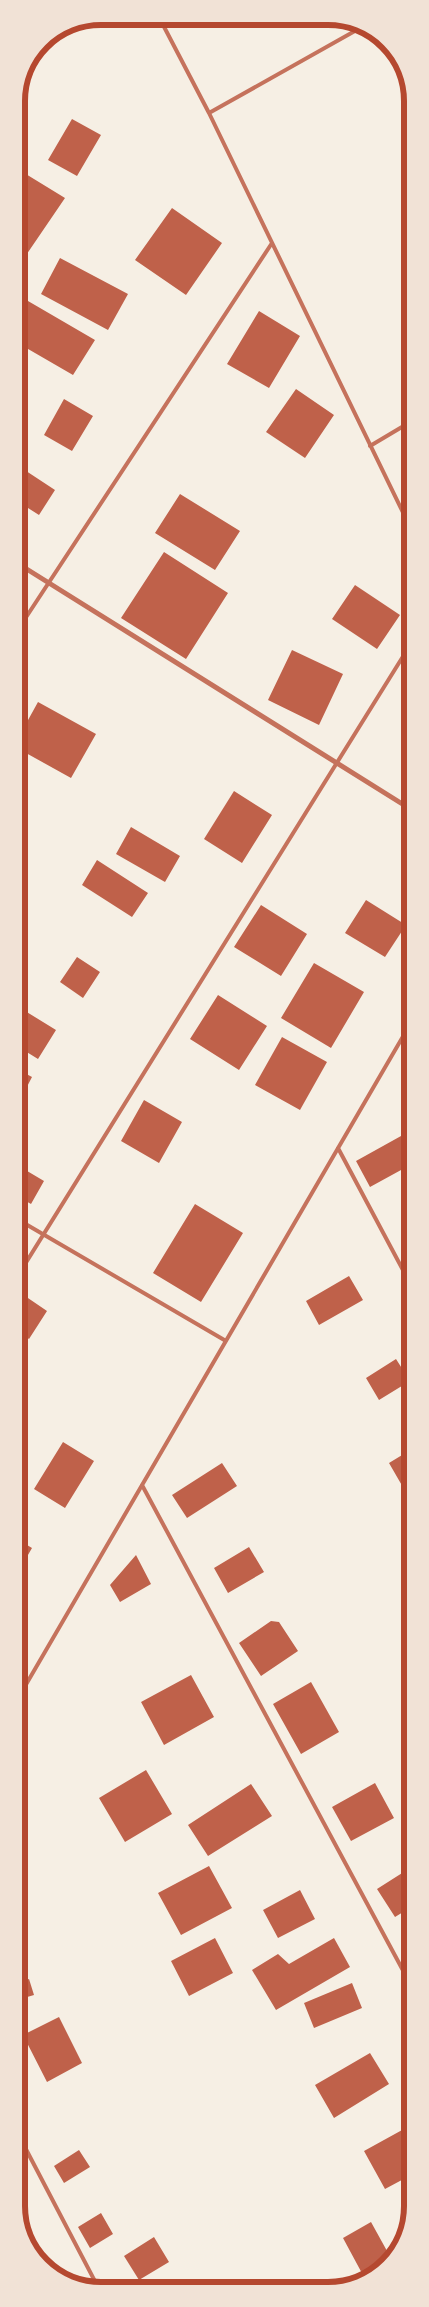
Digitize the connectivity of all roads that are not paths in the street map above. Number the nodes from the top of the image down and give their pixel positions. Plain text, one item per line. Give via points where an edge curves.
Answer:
1 (163, 25) edge
2 (356, 31) edge
3 (209, 112) junction
4 (272, 243) junction
5 (404, 426) edge
6 (370, 446) junction
7 (404, 515) edge
8 (25, 569) edge
9 (47, 582) junction
10 (25, 617) edge
11 (404, 655) edge
12 (337, 763) junction
13 (404, 805) edge
14 (404, 1035) edge
15 (338, 1148) junction
16 (25, 1224) edge
17 (43, 1234) junction
18 (25, 1264) edge
19 (404, 1273) edge
20 (226, 1341) junction
21 (142, 1484) junction
22 (25, 1686) edge
23 (404, 1974) edge
24 (25, 2147) edge
25 (95, 2282) edge

1 - 3 lane
2 - 3 lane
3 - 4 lane
4 - 6 lane
4 - 9 lane
5 - 6 lane
6 - 7 lane
8 - 9 street
9 - 10 lane
9 - 12 street
11 - 12 lane
12 - 13 street
12 - 17 lane
14 - 15 lane
15 - 19 lane
15 - 20 lane
16 - 17 lane
17 - 18 lane
17 - 20 lane
20 - 21 lane
21 - 22 lane
21 - 23 lane
24 - 25 lane

